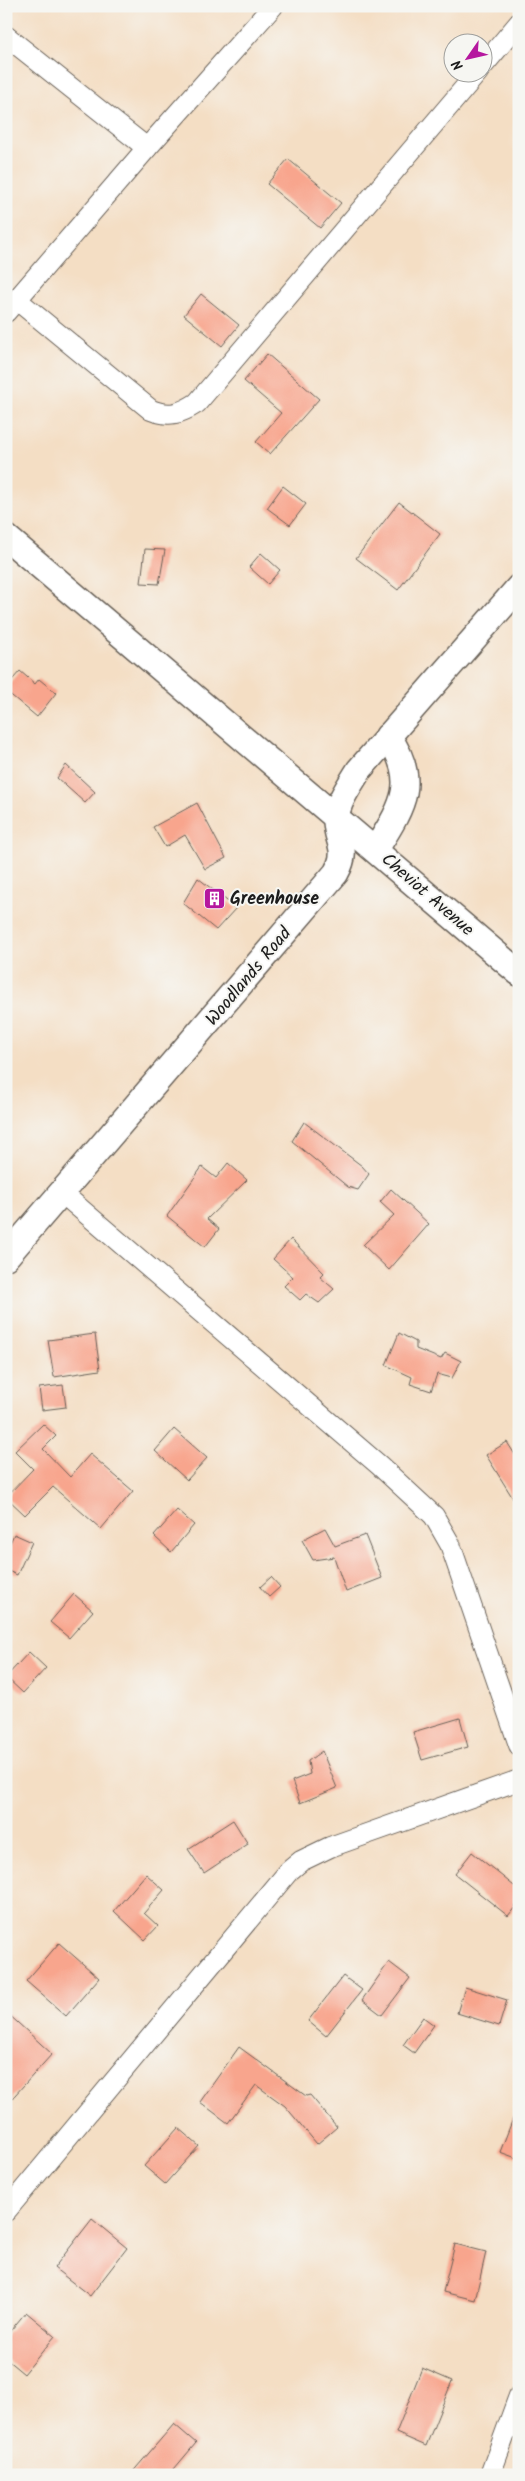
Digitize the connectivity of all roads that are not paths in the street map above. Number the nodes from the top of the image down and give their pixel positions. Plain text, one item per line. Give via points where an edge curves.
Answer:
1 (270, 7) edge
2 (519, 23) edge
3 (6, 36) edge
4 (492, 55) edge
5 (470, 82) edge
6 (147, 148) junction
7 (12, 306) edge
8 (6, 537) edge
9 (519, 586) edge
10 (388, 736) junction
11 (337, 816) junction
12 (376, 849) junction
13 (519, 973) edge
14 (62, 1193) junction
15 (6, 1257) edge
16 (512, 1703) edge
17 (519, 1745) edge
18 (519, 1780) edge
19 (6, 2211) edge
20 (519, 2396) edge
21 (490, 2475) edge

1 - 6 street
2 - 4 street
3 - 6 street
5 - 7 street via 197,404 187,410 165,415 151,410
6 - 7 street
8 - 11 street, Cheviot Avenue
9 - 10 street
10 - 11 street via 359,770 342,799
10 - 12 street via 404,763 404,790 398,814
11 - 12 street, Cheviot Avenue
11 - 14 street, Woodlands Road via 344,854 336,873
12 - 13 street, Cheviot Avenue
14 - 15 street, Woodlands Road
14 - 16 street via 379,1464 434,1516 450,1544
16 - 17 street
18 - 19 street via 330,1847 301,1861 289,1871
20 - 21 street

